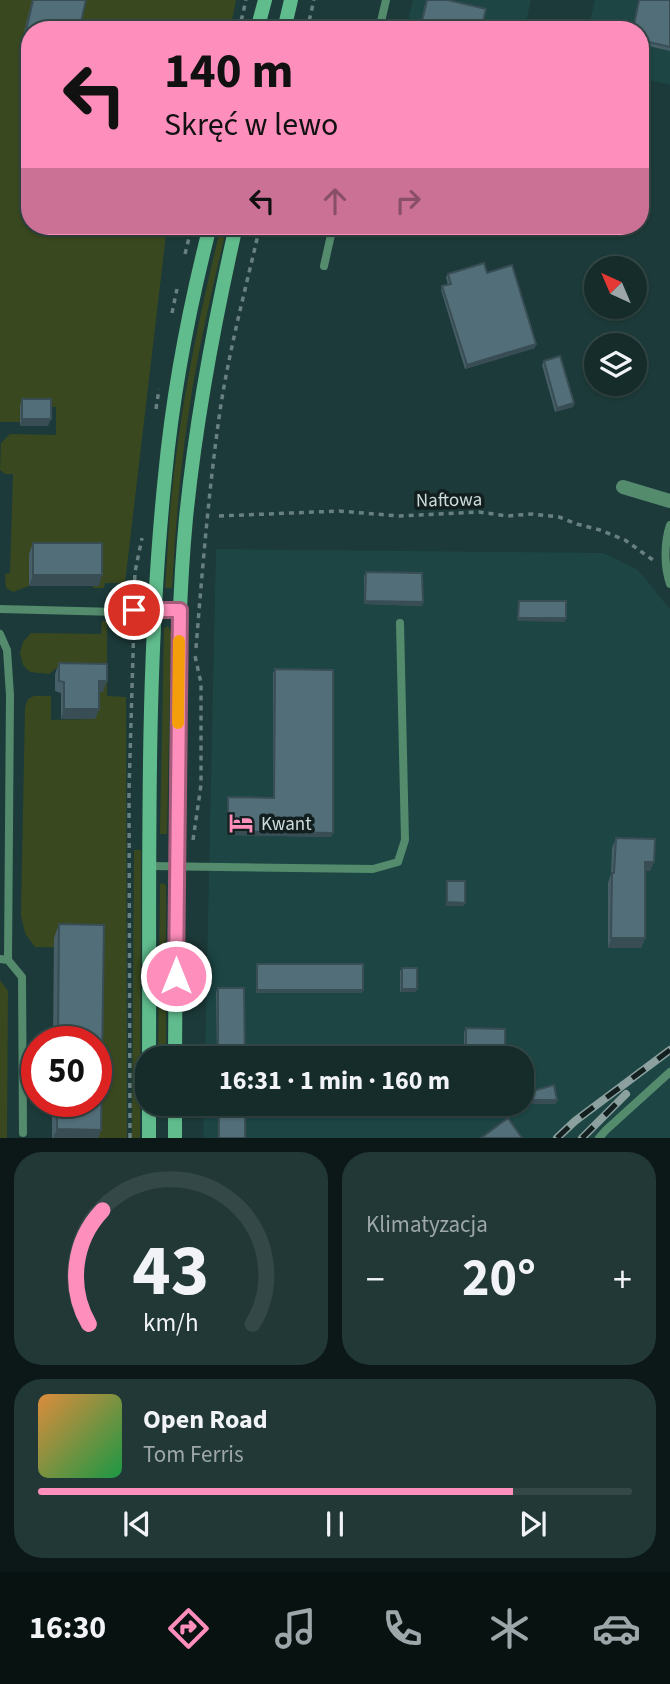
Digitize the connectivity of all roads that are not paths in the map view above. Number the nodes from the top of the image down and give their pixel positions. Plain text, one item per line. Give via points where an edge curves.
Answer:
1 (265, 0) edge
2 (291, 0) edge
3 (386, 0) edge
4 (259, 21) edge
5 (286, 21) edge
6 (381, 21) edge
7 (208, 235) edge
8 (234, 235) edge
9 (331, 235) edge
10 (324, 266) dead end
11 (623, 487) dead end
12 (670, 502) edge
13 (670, 525) edge
14 (670, 584) edge
15 (0, 609) edge
16 (155, 609) junction
17 (180, 610) junction
18 (400, 623) dead end
19 (0, 634) edge
20 (5, 811) edge
21 (150, 866) junction
22 (176, 867) junction
23 (4, 959) edge
24 (149, 1046) edge
25 (175, 1046) edge
26 (670, 1072) edge
27 (149, 1116) edge
28 (175, 1116) edge
29 (23, 1133) dead end
30 (149, 1138) edge
31 (175, 1138) edge
32 (599, 1138) edge

1 - 4 main road
2 - 5 main road
3 - 6 lane
7 - 16 main road via 173,414
8 - 17 main road via 199,415
9 - 10 lane
11 - 12 street
13 - 14 lane via 665,570
15 - 16 lane
16 - 17 lane
16 - 21 main road
17 - 22 main road
18 - 22 lane via 405,840 398,862 373,869
19 - 20 lane via 10,695
20 - 23 lane
21 - 22 lane
21 - 24 main road
22 - 25 main road
23 - 29 lane via 22,977
26 - 32 lane
27 - 30 main road
28 - 31 main road

